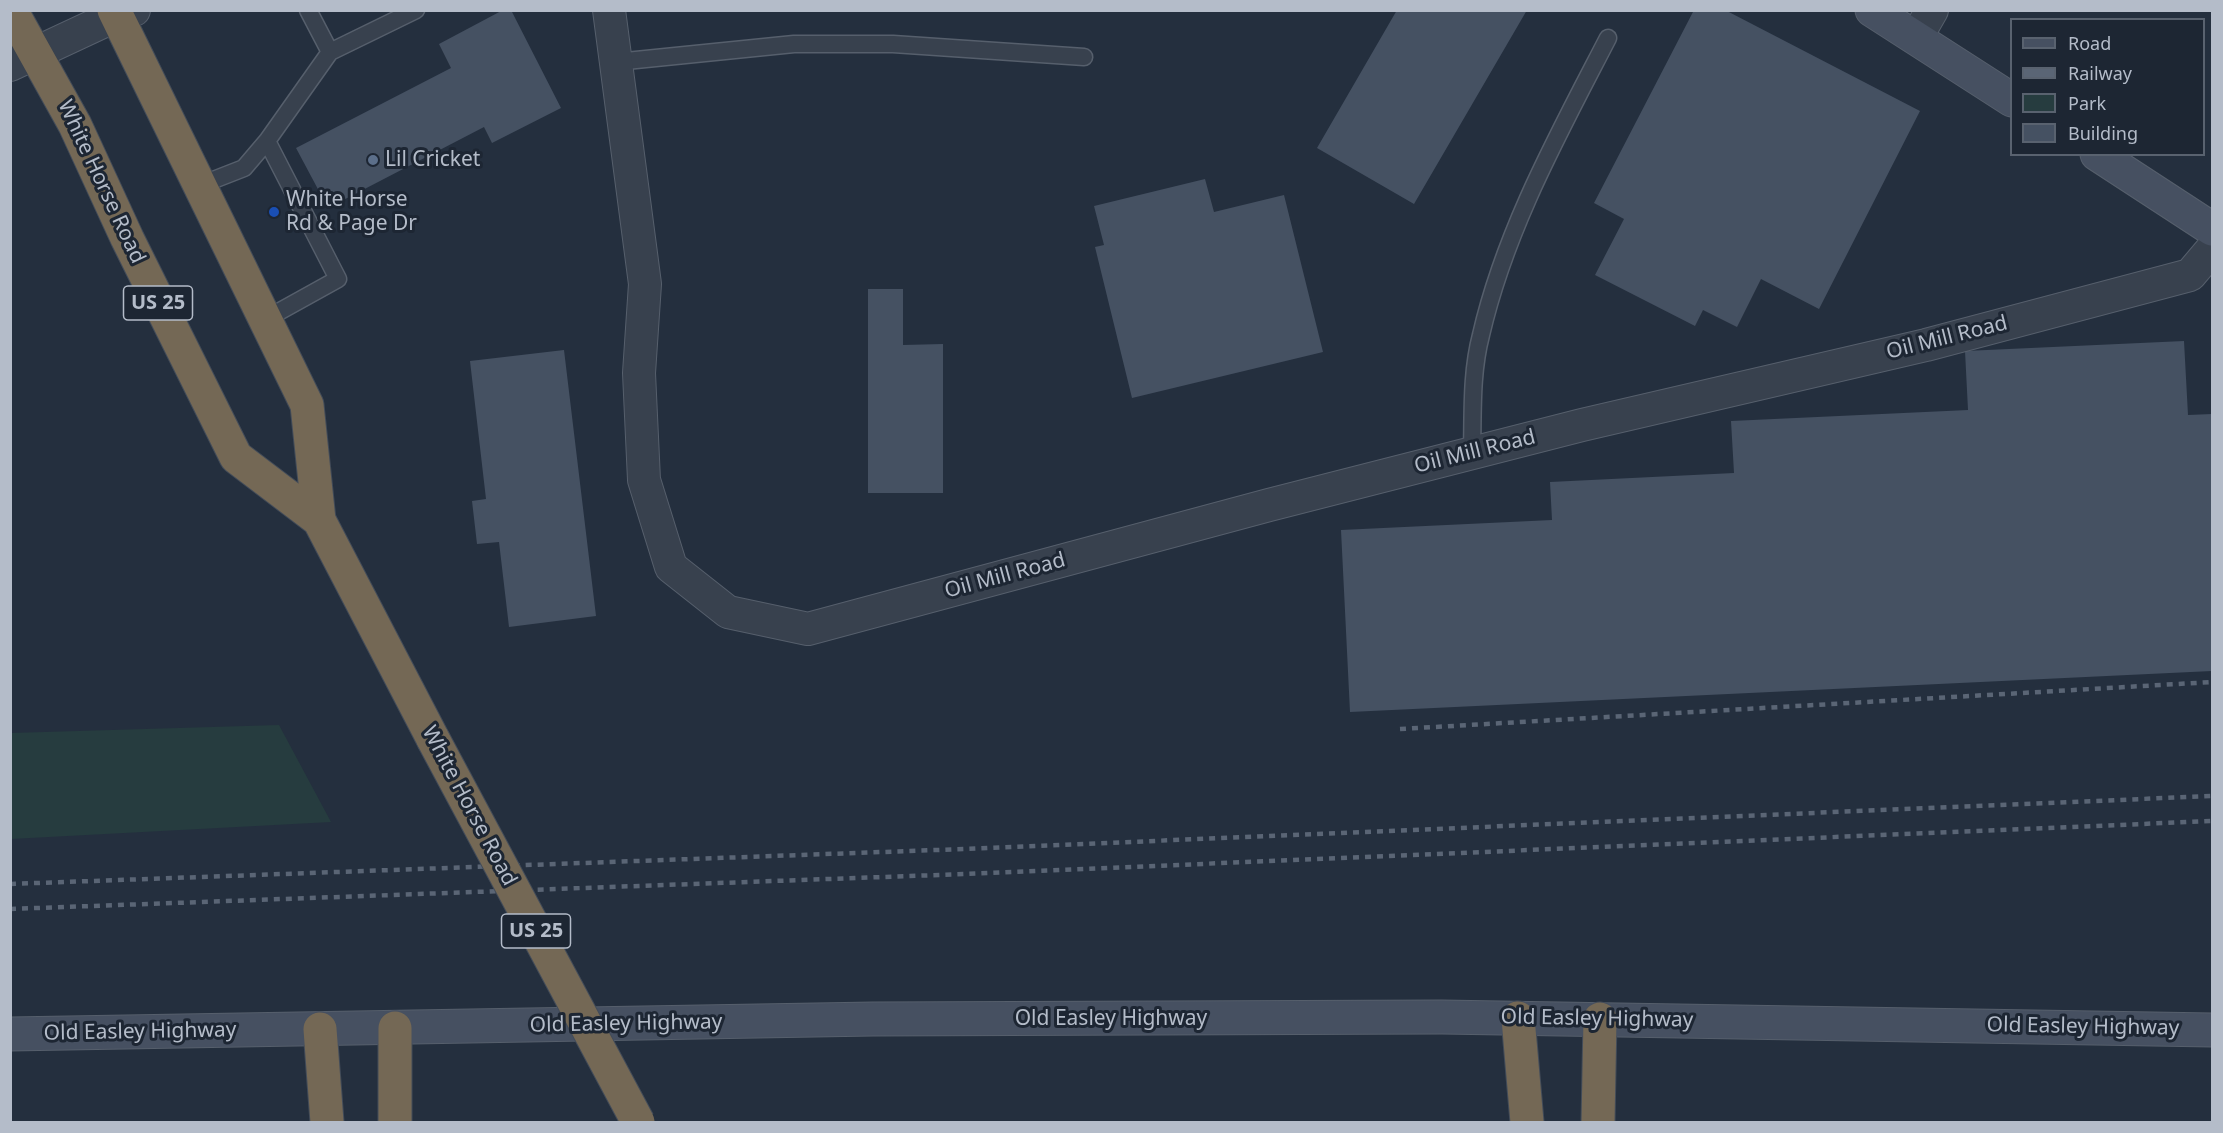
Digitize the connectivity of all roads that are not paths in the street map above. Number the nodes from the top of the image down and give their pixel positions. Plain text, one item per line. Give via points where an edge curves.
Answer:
1 (11, 10) edge
2 (308, 10) edge
3 (416, 10) edge
4 (609, 10) edge
5 (1872, 10) edge
6 (1932, 10) edge
7 (121, 12) edge
8 (1608, 38) dead end
9 (1916, 38) junction
10 (330, 52) junction
11 (1084, 57) dead end
12 (24, 60) edge
13 (616, 62) junction
14 (2010, 99) edge
15 (267, 141) junction
16 (2100, 156) edge
17 (198, 186) junction
18 (2212, 229) edge
19 (2212, 249) edge
20 (264, 320) junction
21 (1472, 453) junction
22 (319, 520) junction
23 (1518, 1018) junction
24 (1600, 1019) junction
25 (395, 1028) junction
26 (320, 1029) junction
27 (2212, 1030) edge
28 (10, 1034) edge
29 (327, 1122) edge
30 (395, 1122) edge
31 (638, 1122) edge
32 (1527, 1122) edge
33 (1598, 1122) edge

1 - 12 highway, White Horse Road / US 25
2 - 10 lane
3 - 10 lane
4 - 13 street
5 - 9 main road
6 - 9 street
7 - 12 street
7 - 17 highway, White Horse Road / US 25
8 - 21 lane via 1554,144 1495,285 1480,336 1474,376
9 - 14 main road
10 - 15 lane
11 - 13 lane via 893,44 805,44
12 - 22 highway, White Horse Road / US 25 via 75,125 236,457
13 - 21 street, Oil Mill Road via 645,284 639,373 644,480 671,567 728,612 808,629
15 - 17 lane via 244,168
15 - 20 lane via 338,279
16 - 18 main road
17 - 20 highway, White Horse Road / US 25
19 - 21 street, Oil Mill Road via 2190,275 1926,345
20 - 22 highway, White Horse Road / US 25 via 307,405
22 - 31 highway, White Horse Road / US 25, bridge
23 - 24 main road, Old Easley Highway
23 - 25 main road, Old Easley Highway via 873,1019
23 - 32 highway
24 - 27 main road, Old Easley Highway
24 - 33 highway
25 - 26 main road, Old Easley Highway
25 - 30 highway
26 - 28 main road, Old Easley Highway
26 - 29 highway

